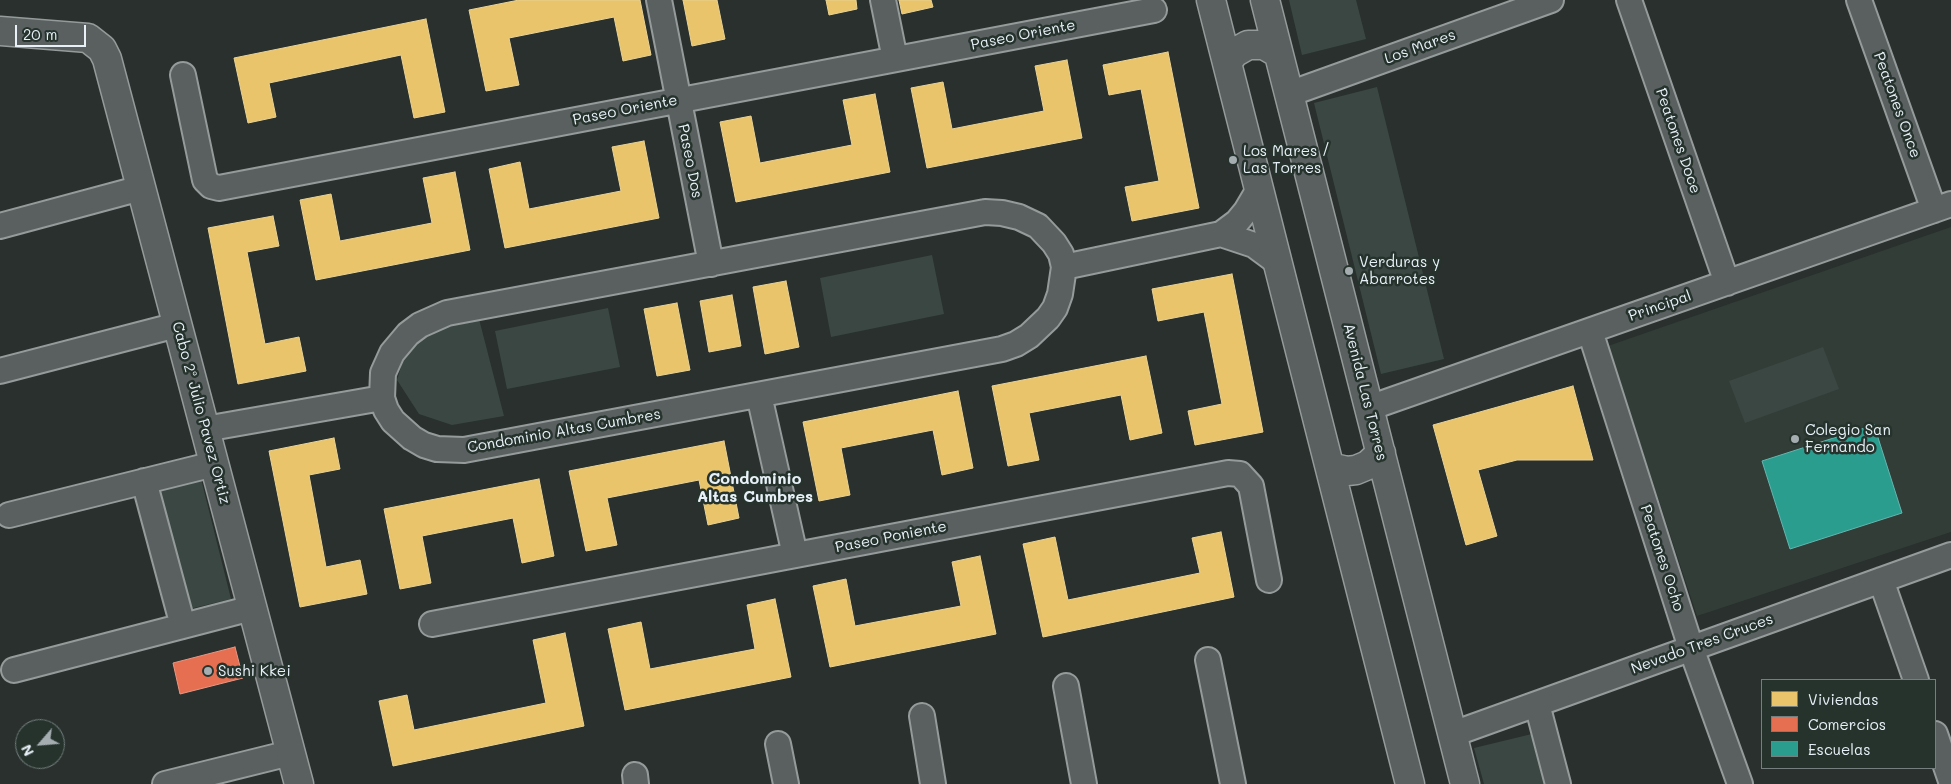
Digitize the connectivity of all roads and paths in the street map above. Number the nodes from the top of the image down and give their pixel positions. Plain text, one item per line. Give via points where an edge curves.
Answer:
1 (659, 0) edge
2 (883, 0) edge
3 (1211, 0) edge
4 (1265, 0) edge
5 (1551, 0) edge
6 (1629, 0) edge
7 (1859, 0) edge
8 (1154, 10) dead end
9 (0, 31) edge
10 (1278, 53) junction
11 (896, 59) junction
12 (1227, 63) junction
13 (182, 75) dead end
14 (1289, 94) junction
15 (678, 100) junction
16 (141, 188) junction
17 (1259, 190) junction
18 (1942, 208) edge
19 (0, 226) edge
20 (1221, 234) junction
21 (1277, 262) junction
22 (711, 264) junction
23 (1064, 267) junction
24 (1727, 283) junction
25 (177, 325) junction
26 (1590, 331) junction
27 (0, 371) edge
28 (759, 396) junction
29 (382, 398) junction
30 (1369, 408) junction
31 (205, 429) junction
32 (1380, 453) junction
33 (214, 464) junction
34 (1330, 467) junction
35 (144, 481) junction
36 (9, 515) dead end
37 (795, 555) junction
38 (1951, 555) edge
39 (1269, 580) dead end
40 (1881, 580) junction
41 (252, 608) junction
42 (432, 624) dead end
43 (183, 626) junction
44 (1691, 648) junction
45 (1208, 660) dead end
46 (14, 670) dead end
47 (1916, 679) edge
48 (1066, 686) dead end
49 (1537, 704) junction
50 (922, 716) dead end
51 (1452, 734) junction
52 (1936, 737) edge
53 (778, 744) dead end
54 (290, 753) junction
55 (1951, 781) edge
56 (1460, 783) edge
57 (165, 784) edge
58 (299, 784) edge
59 (786, 784) edge
60 (933, 784) edge
61 (1084, 784) edge
62 (1233, 784) edge
63 (1410, 784) edge
64 (1558, 784) edge
65 (1740, 784) edge

1 - 15 street, Paseo Dos
2 - 11 street
3 - 12 main road
4 - 10 main road, Avenida Las Torres
5 - 14 street, Los Mares
6 - 24 street, Peatones Doce
7 - 18 street, Peatones Once
8 - 11 street, Paseo Oriente
9 - 16 main road, Cabo 2º Julio Pavez Ortiz via 81,37 98,45 107,59
10 - 12 main road via 1264,45 1248,46 1234,53
10 - 14 main road, Avenida Las Torres
11 - 15 street, Paseo Oriente
12 - 17 main road
13 - 15 street, Paseo Oriente via 205,180 215,188
14 - 30 main road, Avenida Las Torres
15 - 22 street, Paseo Dos
16 - 19 street
16 - 25 main road, Cabo 2º Julio Pavez Ortiz
17 - 20 street via 1242,216
17 - 21 main road
18 - 24 street, Principal
20 - 21 street via 1254,244
20 - 23 street
21 - 34 main road
22 - 23 street, Condominio Altas Cumbres via 985,212 1019,217 1038,226 1061,254
22 - 29 street, Condominio Altas Cumbres via 433,318 408,334 392,353 383,373
23 - 28 street, Condominio Altas Cumbres via 1055,308 1039,328 1016,344 987,353
24 - 26 street, Principal
25 - 27 street
25 - 31 main road, Cabo 2º Julio Pavez Ortiz
26 - 30 street, Principal
26 - 44 street, Peatones Ocho
28 - 29 street, Condominio Altas Cumbres via 451,451 424,445 407,434 393,420
28 - 37 street
29 - 31 street
30 - 32 main road, Avenida Las Torres
31 - 33 main road, Cabo 2º Julio Pavez Ortiz
32 - 34 main road via 1368,465 1356,470
32 - 51 main road, Avenida Las Torres
33 - 35 street
33 - 41 main road, Cabo 2º Julio Pavez Ortiz
34 - 63 main road
35 - 36 street
35 - 43 street
37 - 39 street, Paseo Poniente via 1234,473 1251,486
37 - 42 street, Paseo Poniente
38 - 40 street, Nevado Tres Cruces
40 - 44 street, Nevado Tres Cruces
40 - 47 street
41 - 43 street
41 - 54 main road, Cabo 2º Julio Pavez Ortiz
43 - 46 street
44 - 49 street, Nevado Tres Cruces
44 - 65 street, Peatones Ocho
45 - 62 street
48 - 61 street
49 - 51 street, Nevado Tres Cruces
49 - 64 street
50 - 60 street
51 - 56 main road, Avenida Las Torres
52 - 55 street
53 - 59 street
54 - 57 street
54 - 58 main road, Cabo 2º Julio Pavez Ortiz

